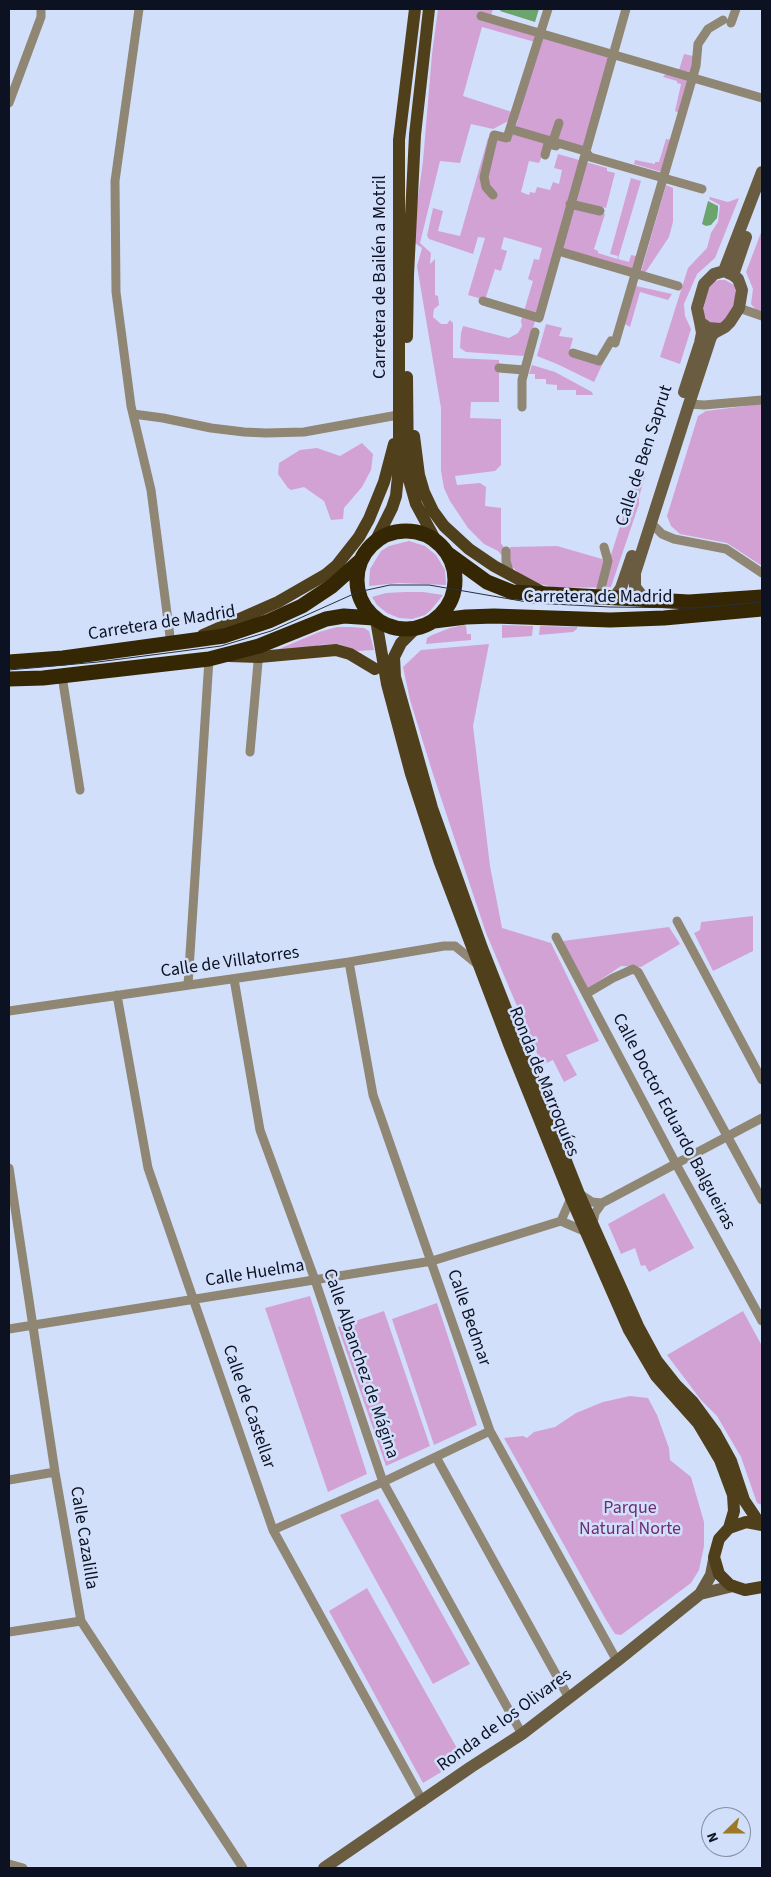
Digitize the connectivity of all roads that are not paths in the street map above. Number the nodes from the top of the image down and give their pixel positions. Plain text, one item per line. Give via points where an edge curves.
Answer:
1 (41, 9) edge
2 (139, 9) edge
3 (415, 9) edge
4 (429, 9) edge
5 (548, 9) edge
6 (626, 9) edge
7 (736, 9) edge
8 (481, 16) dead end
9 (540, 32) junction
10 (608, 44) dead end
11 (613, 54) junction
12 (693, 77) junction
13 (762, 98) edge
14 (9, 103) edge
15 (559, 123) dead end
16 (510, 129) junction
17 (553, 141) junction
18 (585, 152) junction
19 (545, 155) dead end
20 (762, 172) edge
21 (664, 178) junction
22 (702, 189) dead end
23 (762, 193) edge
24 (493, 195) dead end
25 (570, 204) junction
26 (600, 211) dead end
27 (558, 251) junction
28 (728, 273) junction
29 (636, 274) junction
30 (678, 286) dead end
31 (506, 298) dead end
32 (483, 301) dead end
33 (500, 306) junction
34 (739, 308) junction
35 (762, 316) edge
36 (700, 322) junction
37 (536, 328) dead end
38 (720, 329) junction
39 (573, 353) dead end
40 (499, 368) dead end
41 (524, 370) junction
42 (408, 394) junction
43 (762, 400) edge
44 (689, 404) junction
45 (522, 408) dead end
46 (133, 414) junction
47 (398, 415) junction
48 (398, 429) junction
49 (651, 523) junction
50 (436, 541) junction
51 (375, 542) junction
52 (604, 547) dead end
53 (447, 553) junction
54 (361, 560) junction
55 (494, 566) junction
56 (762, 573) edge
57 (510, 574) junction
58 (607, 595) junction
59 (551, 596) junction
60 (762, 597) edge
61 (645, 600) junction
62 (762, 609) edge
63 (375, 619) junction
64 (434, 621) junction
65 (414, 629) junction
66 (178, 643) junction
67 (259, 652) junction
68 (231, 656) junction
69 (209, 659) junction
70 (9, 662) edge
71 (375, 669) joint
72 (256, 674) junction
73 (62, 676) junction
74 (43, 678) junction
75 (9, 679) edge
76 (9, 684) edge
77 (387, 684) junction
78 (250, 752) dead end
79 (80, 790) dead end
80 (677, 920) dead end
81 (464, 926) junction
82 (556, 937) dead end
83 (455, 946) junction
84 (349, 962) junction
85 (478, 965) junction
86 (234, 979) junction
87 (188, 984) junction
88 (117, 994) junction
89 (586, 994) junction
90 (9, 1011) edge
91 (762, 1080) edge
92 (762, 1118) edge
93 (728, 1136) junction
94 (676, 1164) junction
95 (9, 1168) edge
96 (575, 1196) junction
97 (762, 1200) edge
98 (602, 1203) junction
99 (561, 1221) junction
100 (588, 1228) junction
101 (432, 1261) junction
102 (315, 1280) junction
103 (193, 1300) junction
104 (759, 1305) edge
105 (762, 1321) edge
106 (32, 1325) junction
107 (9, 1329) edge
108 (490, 1431) junction
109 (436, 1457) junction
110 (56, 1472) junction
111 (9, 1480) edge
112 (383, 1482) junction
113 (761, 1524) edge
114 (729, 1528) junction
115 (273, 1530) junction
116 (714, 1560) junction
117 (733, 1586) junction
118 (762, 1587) edge
119 (700, 1594) junction
120 (81, 1621) junction
121 (9, 1632) edge
122 (617, 1660) junction
123 (569, 1698) junction
124 (522, 1734) junction
125 (423, 1802) junction
126 (9, 1864) edge
127 (23, 1868) edge
128 (243, 1868) edge
129 (324, 1868) edge

1 - 14 street via 41,17
2 - 46 street via 114,209 116,292
3 - 47 main road, Carretera de Bailén a Motril via 399,140
4 - 42 main road, Carretera de Bailén a Motril via 415,135 408,275
5 - 9 street
6 - 11 street
7 - 12 street via 727,22 708,29 698,44
8 - 9 street
9 - 11 street
9 - 16 street
10 - 11 street
11 - 12 street
11 - 18 street
12 - 13 street
12 - 21 street
15 - 17 street
16 - 17 street
16 - 24 street via 507,138 494,135 481,177
17 - 18 street
18 - 19 street via 548,144
18 - 21 street via 590,157
18 - 25 street
20 - 28 street
21 - 22 street
21 - 29 street
23 - 28 street
25 - 26 street
25 - 27 street
27 - 29 street
27 - 33 street via 539,318
28 - 34 street via 738,279 742,290
28 - 36 street via 714,274 704,284 697,308
29 - 30 street
29 - 39 street via 615,343 611,341 599,361
31 - 33 street
32 - 33 street
34 - 35 street
34 - 38 street via 730,322
36 - 38 street via 708,328
36 - 58 street, Calle de Ben Saprut via 700,342 621,588
37 - 41 street
38 - 44 street, Calle de Ben Saprut via 712,337
40 - 41 street
41 - 45 street
42 - 50 main road, Carretera de Bailén a Motril via 408,476 416,504
42 - 55 main road via 419,475 433,510 457,539
43 - 44 street
44 - 49 street, Calle de Ben Saprut
46 - 47 street via 211,428 266,433 304,432
46 - 66 street via 151,490
47 - 48 main road, Carretera de Bailén a Motril
48 - 51 main road, Carretera de Bailén a Motril via 396,496
48 - 66 main road via 384,482 369,519 338,565 325,576 248,617
49 - 56 street, Calle de Ben Saprut via 662,534 674,539 726,549
49 - 61 street, Calle de Ben Saprut via 634,581
50 - 51 highway via 420,533 403,531
50 - 53 highway
51 - 54 highway
52 - 58 street via 608,561
53 - 59 highway, Carretera de Madrid via 475,575 504,590
53 - 64 highway via 455,573 454,594
54 - 63 highway via 358,592 364,607
54 - 66 highway, Carretera de Madrid via 332,586 285,614 224,636
55 - 57 main road
55 - 57 street via 499,564 506,551
57 - 59 main road
58 - 59 highway, Carretera de Madrid
58 - 61 highway, Carretera de Madrid
60 - 61 highway, Carretera de Madrid via 701,602
62 - 64 highway, Carretera de Madrid via 610,620 494,616
63 - 65 highway via 396,629
63 - 67 highway via 344,616 326,619
63 - 77 main road, Ronda de Marroquíes
64 - 65 highway
65 - 96 main road, Ronda de Marroquíes via 401,643 393,664 419,765 461,892
66 - 70 highway, Carretera de Madrid
67 - 68 highway
67 - 71 main road via 336,650 350,654
67 - 72 street
68 - 69 highway
68 - 72 street via 250,665
69 - 73 highway
69 - 87 street
71 - 77 street
72 - 78 street
73 - 74 highway
73 - 79 street
74 - 75 highway
74 - 76 street
77 - 81 main road, Ronda de Marroquíes via 419,799
80 - 91 street
81 - 83 street via 464,936
81 - 85 main road, Ronda de Marroquíes
82 - 89 street, Calle Doctor Eduardo Balgueiras
83 - 84 street, Calle de Villatorres
83 - 85 street
84 - 86 street, Calle de Villatorres
84 - 101 street, Calle Bedmar via 373,1095
85 - 96 main road, Ronda de Marroquíes
86 - 87 street, Calle de Villatorres
86 - 102 street, Calle Albanchez de Mágina via 260,1130
87 - 88 street, Calle de Villatorres
88 - 90 street, Calle de Villatorres
88 - 103 street, Calle de Castellar via 148,1168
89 - 93 street via 633,969 638,972
89 - 94 street, Calle Doctor Eduardo Balgueiras
92 - 93 street
93 - 94 street
93 - 97 street
94 - 98 street
94 - 104 street, Calle Doctor Eduardo Balgueiras
95 - 106 street, Calle Cazalilla
96 - 98 street
96 - 99 street
96 - 100 main road, Ronda de Marroquíes
98 - 100 street
99 - 100 street
99 - 101 street, Calle Huelma
100 - 113 main road, Ronda de Marroquíes via 646,1343 715,1432 731,1461 744,1500
100 - 114 main road, Ronda de Marroquíes via 619,1309 644,1358 698,1423 720,1460 733,1495 734,1511
101 - 102 street, Calle Huelma
101 - 108 street, Calle Bedmar
102 - 103 street, Calle Huelma
102 - 112 street, Calle Albanchez de Mágina
103 - 106 street, Calle Huelma
103 - 115 street, Calle de Castellar
104 - 105 street, Calle Doctor Eduardo Balgueiras
106 - 107 street, Calle Huelma
106 - 110 street, Calle Cazalilla
108 - 109 street
108 - 122 street, Calle Bedmar
109 - 112 street
109 - 123 street
110 - 111 street
110 - 120 street, Calle Cazalilla
112 - 115 street
112 - 124 street, Calle Albanchez de Mágina
113 - 114 main road via 742,1522
114 - 116 main road via 717,1542
115 - 125 street, Calle de Castellar
116 - 117 main road via 719,1574
116 - 119 street, Ronda de los Olivares
117 - 118 main road via 748,1590
117 - 119 street, Ronda de los Olivares
119 - 122 street, Ronda de los Olivares
120 - 121 street
120 - 128 street, Calle Cazalilla
122 - 123 street, Ronda de los Olivares
123 - 124 street, Ronda de los Olivares
124 - 125 street, Ronda de los Olivares
125 - 129 street, Ronda de los Olivares
126 - 127 street

